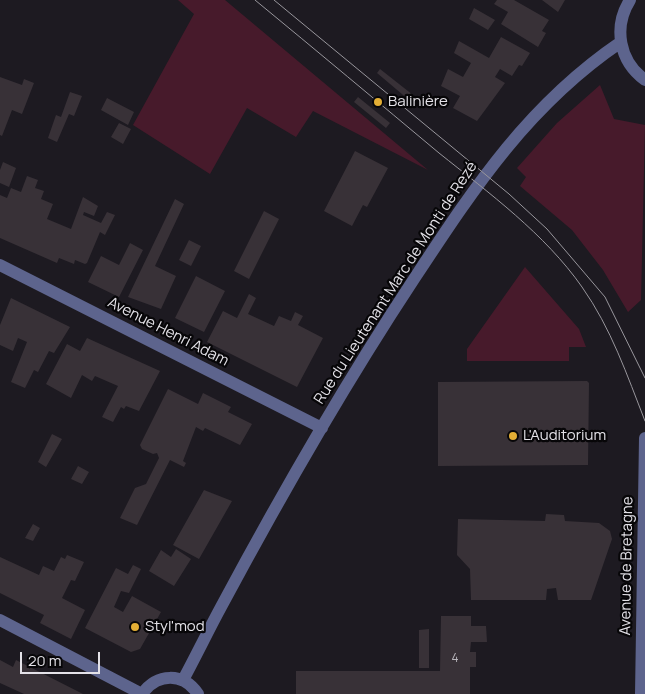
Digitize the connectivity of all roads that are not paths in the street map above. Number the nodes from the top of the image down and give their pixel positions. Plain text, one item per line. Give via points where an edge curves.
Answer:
1 (630, 0) edge
2 (621, 42) junction
3 (645, 80) edge
4 (0, 264) edge
5 (322, 428) junction
6 (645, 438) edge
7 (0, 620) edge
8 (183, 680) junction
9 (142, 694) edge
10 (198, 694) edge
11 (641, 694) edge

1 - 2 street via 620,24
2 - 3 street via 627,61
2 - 5 street, Rue du Lieutenant Marc de Monti de Rezé via 571,79 539,110 484,174 361,360
4 - 5 street, Avenue Henri Adam
5 - 8 street, Rue du Lieutenant Marc de Monti de Rezé
6 - 11 street, Avenue de Bretagne
7 - 9 street
8 - 9 street via 165,678 156,681
8 - 10 street

